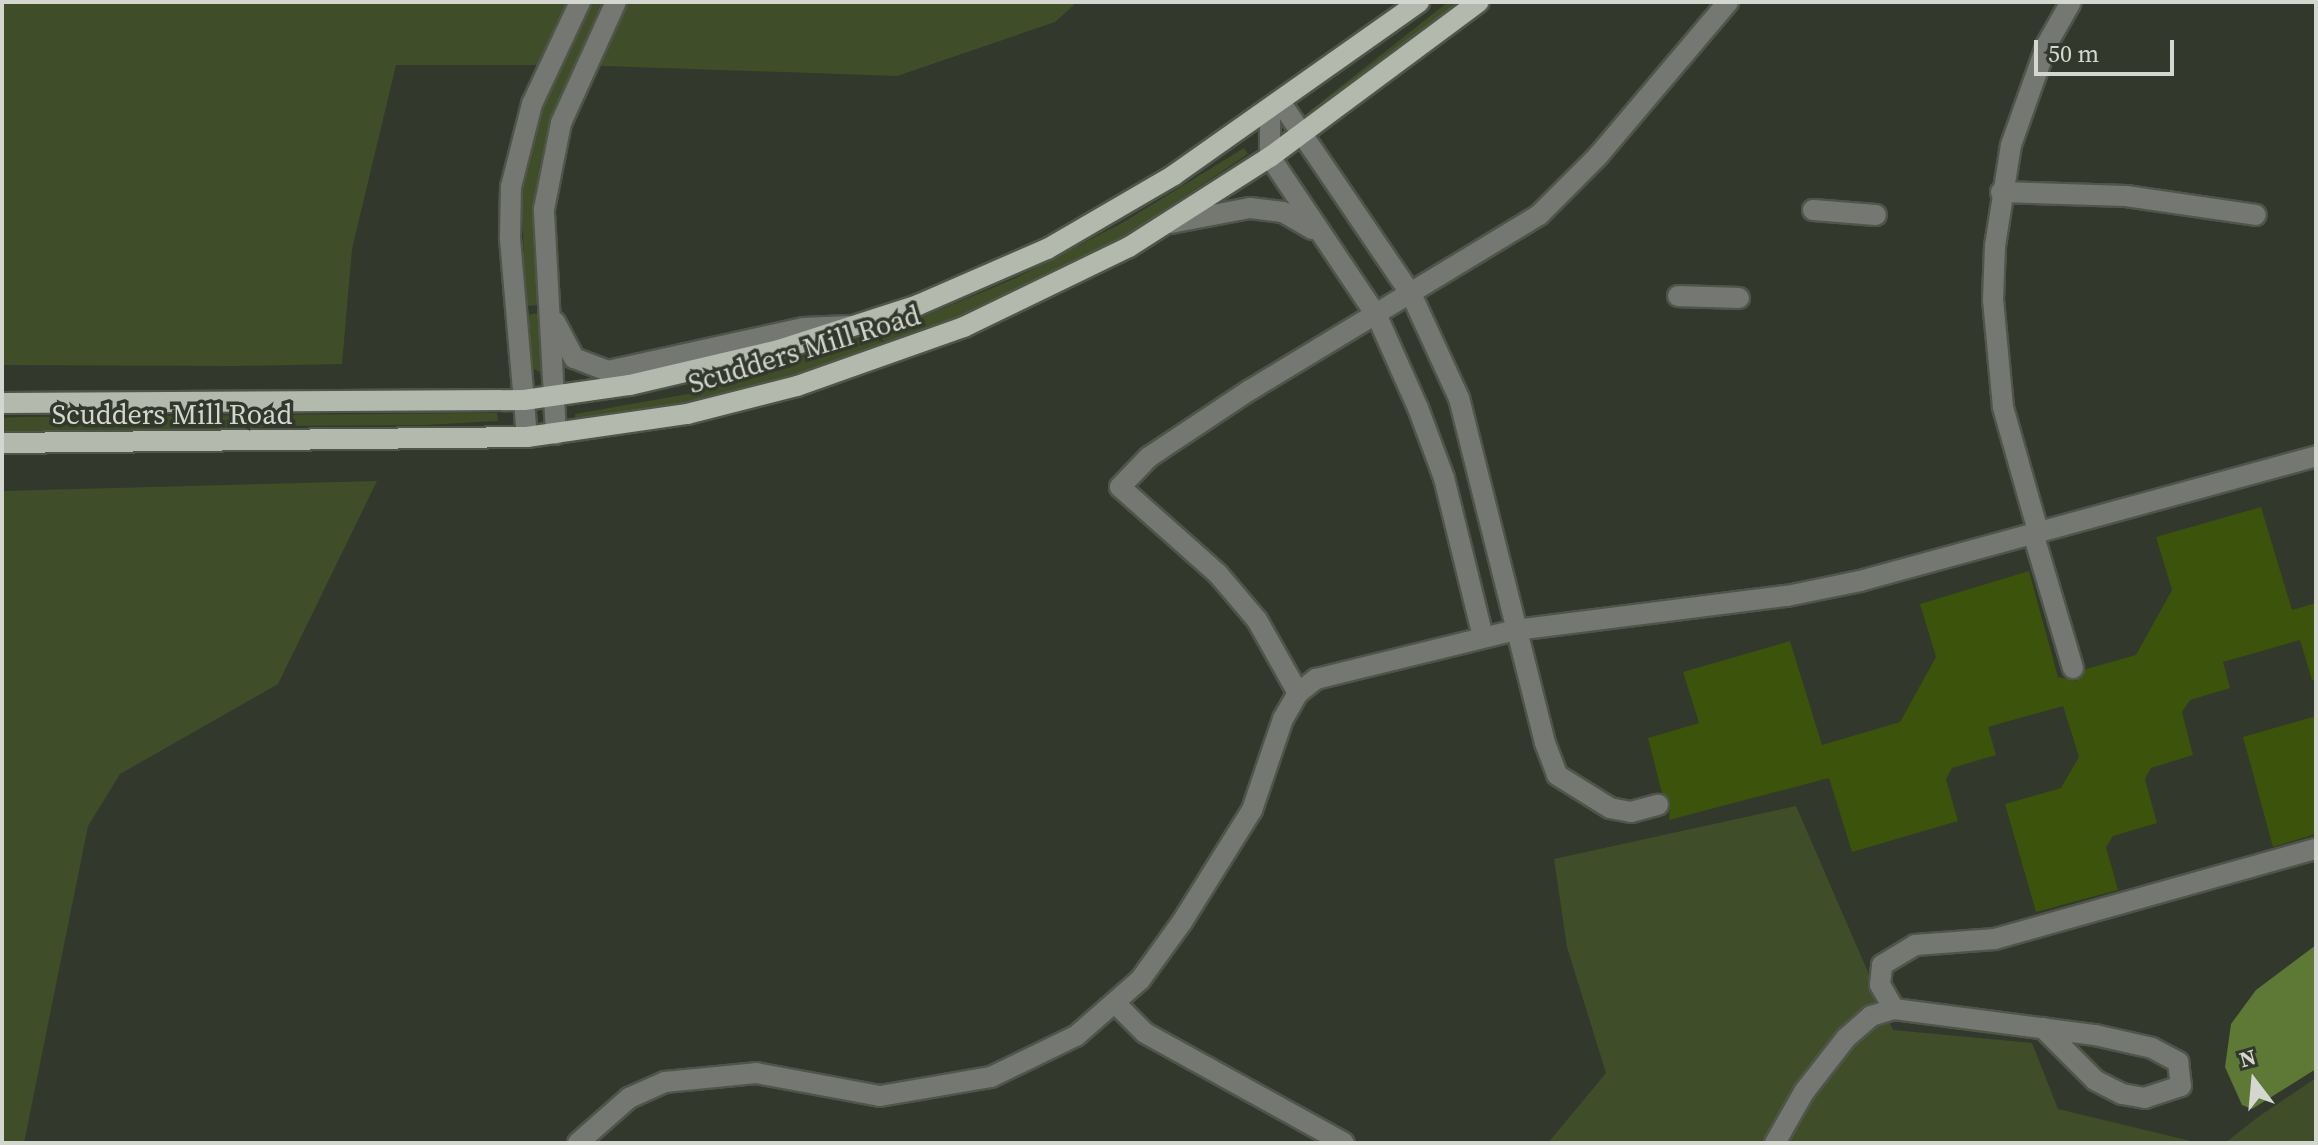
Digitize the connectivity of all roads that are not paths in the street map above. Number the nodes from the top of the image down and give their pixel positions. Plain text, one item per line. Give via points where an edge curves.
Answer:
1 (580, 2) edge
2 (616, 2) edge
3 (1419, 2) edge
4 (1479, 2) edge
5 (1728, 2) edge
6 (2071, 2) edge
7 (1276, 107) junction
8 (1302, 135) junction
9 (1270, 157) junction
10 (2001, 192) junction
11 (1813, 210) dead end
12 (1876, 215) dead end
13 (2256, 215) dead end
14 (1171, 223) junction
15 (1316, 232) junction
16 (1412, 296) junction
17 (1678, 296) dead end
18 (1739, 298) dead end
19 (549, 307) junction
20 (1377, 316) junction
21 (858, 326) junction
22 (552, 397) junction
23 (524, 400) junction
24 (2, 403) edge
25 (556, 434) junction
26 (527, 437) junction
27 (2, 443) edge
28 (2316, 456) edge
29 (2035, 532) junction
30 (1516, 630) junction
31 (1483, 637) junction
32 (2073, 668) dead end
33 (1298, 693) junction
34 (1658, 805) dead end
35 (2316, 849) edge
36 (1116, 1004) junction
37 (1894, 1009) junction
38 (2043, 1028) junction
39 (578, 1143) edge
40 (1344, 1143) edge
41 (1775, 1143) edge

1 - 23 street via 532,104 511,187 510,237
2 - 19 street via 576,85 551,163 544,209
3 - 7 main road, Scudders Mill Road
4 - 8 main road, Scudders Mill Road
5 - 16 street via 1539,215
6 - 10 street via 2028,90
7 - 8 street
7 - 9 street
7 - 21 main road, Scudders Mill Road via 1174,175 1047,249
8 - 9 main road, Scudders Mill Road
8 - 16 street
9 - 14 main road, Scudders Mill Road
9 - 15 street
10 - 13 street via 2126,196
10 - 29 street via 1993,300 1997,355 2003,407
11 - 12 street
14 - 15 street via 1250,208 1283,212
14 - 25 main road, Scudders Mill Road via 1016,305 881,360 687,414
15 - 20 street
16 - 20 street
16 - 30 street via 1459,398
17 - 18 street
19 - 21 street via 566,350 583,364 608,371 803,328
19 - 22 street
20 - 31 street via 1444,478
20 - 33 street via 1149,457 1120,487 1218,574 1257,620
21 - 22 main road, Scudders Mill Road via 699,372
22 - 23 main road, Scudders Mill Road
22 - 25 street
23 - 24 main road, Scudders Mill Road
23 - 26 street
25 - 26 main road, Scudders Mill Road
26 - 27 main road, Scudders Mill Road
28 - 29 street
29 - 30 street via 1787,596
29 - 32 street
30 - 31 street
30 - 34 street via 1557,775 1610,808 1631,812
31 - 33 street via 1316,679
33 - 36 street via 1283,719 1252,810 1182,922
35 - 37 street via 1995,939 1915,945 1882,965 1880,985
36 - 39 street via 1076,1036 991,1077 880,1096 756,1073 699,1075 629,1098
36 - 40 street via 1145,1033
37 - 38 street
37 - 41 street via 1871,1016 1846,1038 1804,1092
38 - 38 street via 2172,1055 2181,1086 2145,1098 2122,1094 2095,1080

